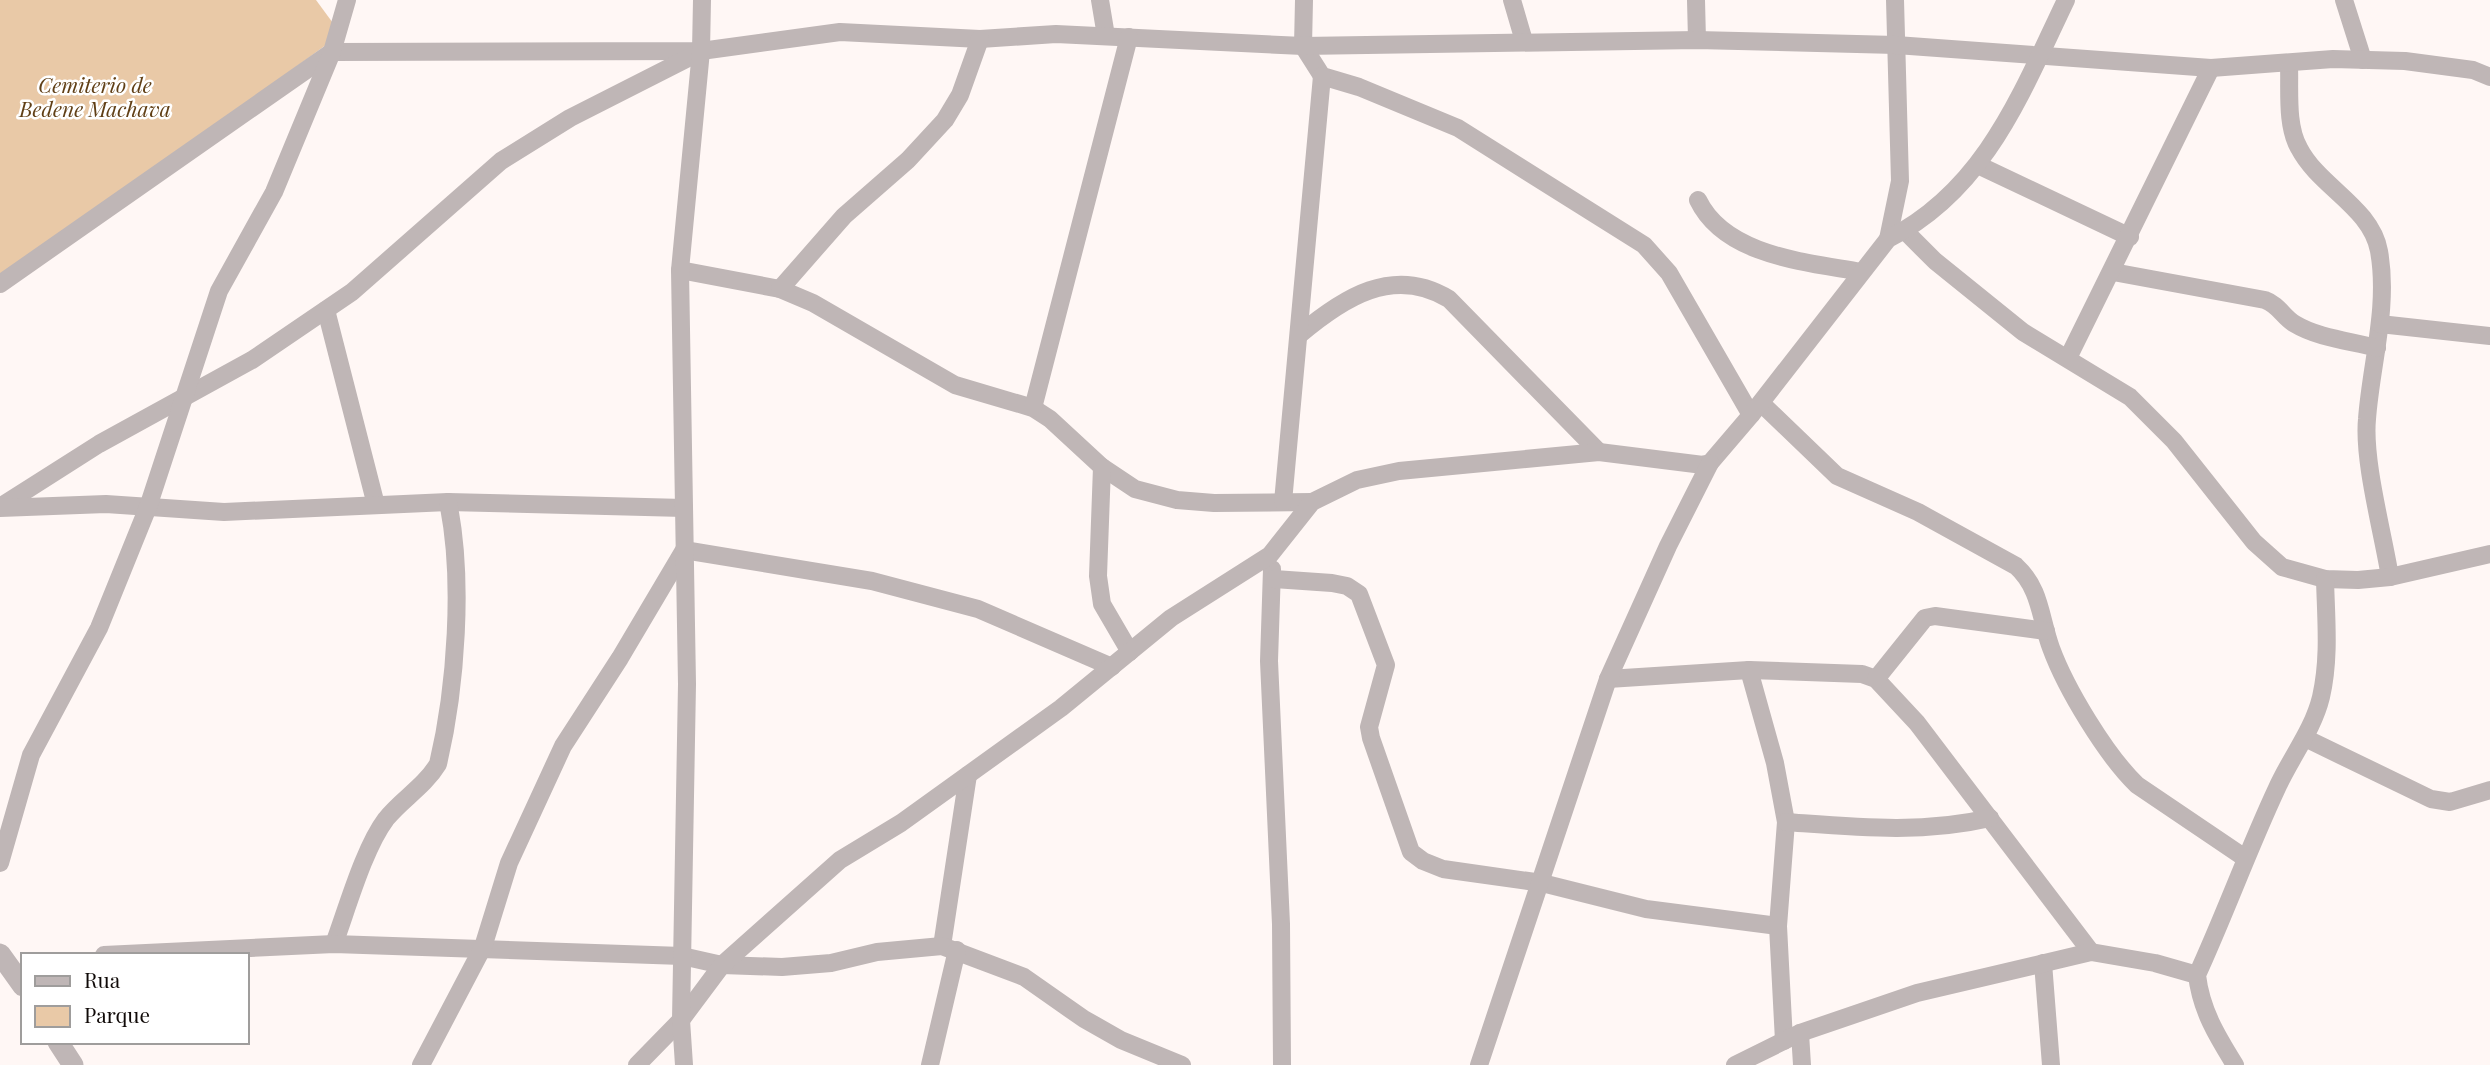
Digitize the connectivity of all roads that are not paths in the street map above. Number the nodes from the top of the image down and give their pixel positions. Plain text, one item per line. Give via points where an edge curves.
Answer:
1 (347, 0) edge
2 (702, 0) edge
3 (1100, 0) edge
4 (1304, 0) edge
5 (1512, 0) edge
6 (1696, 0) edge
7 (1895, 0) edge
8 (2066, 0) edge
9 (2344, 0) edge
10 (1106, 36) junction
11 (1129, 37) junction
12 (980, 39) junction
13 (1697, 40) junction
14 (1524, 41) junction
15 (1896, 44) junction
16 (1303, 46) junction
17 (701, 51) junction
18 (332, 52) junction
19 (2037, 57) junction
20 (2363, 60) junction
21 (2289, 65) junction
22 (2211, 68) junction
23 (1322, 76) junction
24 (2490, 77) edge
25 (1978, 165) junction
26 (1698, 200) dead end
27 (1905, 231) junction
28 (2130, 237) junction
29 (1888, 239) junction
30 (680, 270) junction
31 (1861, 272) junction
32 (2113, 272) junction
33 (0, 284) edge
34 (779, 289) junction
35 (327, 310) junction
36 (2380, 324) junction
37 (1299, 335) junction
38 (2490, 336) edge
39 (2377, 348) junction
40 (2068, 358) junction
41 (182, 399) junction
42 (1033, 408) junction
43 (1756, 409) junction
44 (1599, 452) junction
45 (1710, 463) junction
46 (1101, 467) junction
47 (448, 502) junction
48 (1283, 502) junction
49 (1312, 502) junction
50 (376, 505) junction
51 (0, 507) edge
52 (148, 507) junction
53 (684, 508) junction
54 (684, 550) junction
55 (2490, 554) edge
56 (1270, 555) junction
57 (2390, 577) junction
58 (1274, 579) junction
59 (2325, 579) junction
60 (2046, 631) junction
61 (1130, 652) junction
62 (1112, 667) junction
63 (1749, 670) junction
64 (1608, 679) junction
65 (1876, 679) junction
66 (2305, 738) junction
67 (968, 775) junction
68 (2490, 790) edge
69 (1990, 818) junction
70 (1786, 822) junction
71 (2245, 858) junction
72 (0, 863) edge
73 (1542, 884) junction
74 (1778, 926) junction
75 (334, 944) junction
76 (483, 947) junction
77 (950, 948) junction
78 (2091, 952) junction
79 (146, 953) edge
80 (682, 956) junction
81 (8, 961) edge
82 (2043, 963) junction
83 (722, 965) junction
84 (2197, 975) junction
85 (21, 983) edge
86 (681, 1020) junction
87 (1792, 1037) junction
88 (59, 1044) edge
89 (72, 1065) edge
90 (421, 1065) edge
91 (637, 1065) edge
92 (684, 1065) edge
93 (930, 1065) edge
94 (1182, 1065) edge
95 (1282, 1065) edge
96 (1479, 1065) edge
97 (1735, 1065) edge
98 (1802, 1065) edge
99 (2050, 1065) edge
100 (2235, 1065) edge

1 - 18 street
2 - 17 street
3 - 10 street
4 - 16 street
5 - 14 street
6 - 13 street
7 - 15 street
8 - 19 street
9 - 20 street
10 - 11 street
10 - 12 street
11 - 16 street
11 - 42 street
12 - 17 street via 840,32
12 - 34 street via 960,95 945,121 844,216
13 - 14 street
13 - 15 street
14 - 16 street
15 - 19 street
15 - 29 street via 1900,181
16 - 23 street
17 - 18 street
17 - 30 street
17 - 35 street via 570,118 501,161
18 - 33 street
18 - 41 street via 274,192 219,291
19 - 22 street
19 - 25 street
20 - 21 street
20 - 24 street via 2436,64
21 - 22 street
21 - 36 street via 2297,147 2320,179 2374,231 2379,252
22 - 28 street
23 - 37 street
23 - 43 street via 1458,128 1644,245 1669,273
25 - 27 street via 1937,209
25 - 28 street
26 - 31 street via 1706,217 1740,240 1790,259
27 - 29 street
27 - 40 street via 2023,332
28 - 32 street
29 - 31 street
30 - 34 street
30 - 53 street
31 - 43 street
32 - 39 street via 2265,300 2305,329
32 - 40 street
34 - 42 street via 813,303 955,385
35 - 41 street
35 - 50 street
36 - 38 street
36 - 39 street
37 - 44 street via 1335,304 1367,291 1404,285 1434,290 1449,299
37 - 48 street
39 - 57 street via 2367,422
40 - 59 street via 2139,406 2174,441 2254,542 2283,567
41 - 51 street via 99,444
41 - 52 street
42 - 46 street
43 - 45 street
43 - 60 street via 1837,476 1918,512 2016,566 2035,589
44 - 45 street
44 - 49 street via 1399,471 1357,480
45 - 64 street
46 - 48 street via 1135,489 1177,500
46 - 61 street via 1098,576 1102,604
47 - 50 street
47 - 53 street
47 - 75 street via 458,569 454,645 438,765 428,781 386,819
48 - 49 street
49 - 56 street
50 - 52 street via 224,512
51 - 52 street
52 - 72 street via 99,628 30,755
53 - 54 street
54 - 62 street via 872,581 978,609
54 - 76 street via 563,746 509,863
54 - 80 street via 687,684
55 - 57 street
56 - 58 street
56 - 61 street via 1171,618
57 - 59 street
58 - 73 street via 1332,583 1359,594 1386,665 1369,727 1371,738 1411,852 1443,869
58 - 95 street via 1269,661 1281,924
59 - 66 street via 2328,657 2321,698
60 - 65 street via 1925,618
60 - 71 street via 2060,671 2122,771
61 - 62 street
62 - 67 street
63 - 64 street
63 - 65 street via 1862,674
63 - 70 street
64 - 73 street
65 - 69 street via 1917,723
66 - 68 street via 2431,799 2451,802
66 - 71 street
67 - 77 street
67 - 83 street via 840,860
69 - 70 street via 1950,827 1894,830
69 - 78 street
70 - 74 street
71 - 84 street
73 - 74 street via 1646,909
73 - 96 street
74 - 87 street
75 - 76 street
75 - 79 street
76 - 80 street
76 - 90 street
77 - 83 street via 877,952 831,963 782,967
77 - 93 street
77 - 94 street via 1024,977 1121,1040
78 - 82 street
78 - 84 street
80 - 83 street
80 - 86 street
81 - 85 street
82 - 87 street via 1917,993
82 - 99 street
83 - 86 street
84 - 100 street via 2212,1027
86 - 91 street
86 - 92 street
87 - 97 street
87 - 98 street
88 - 89 street

